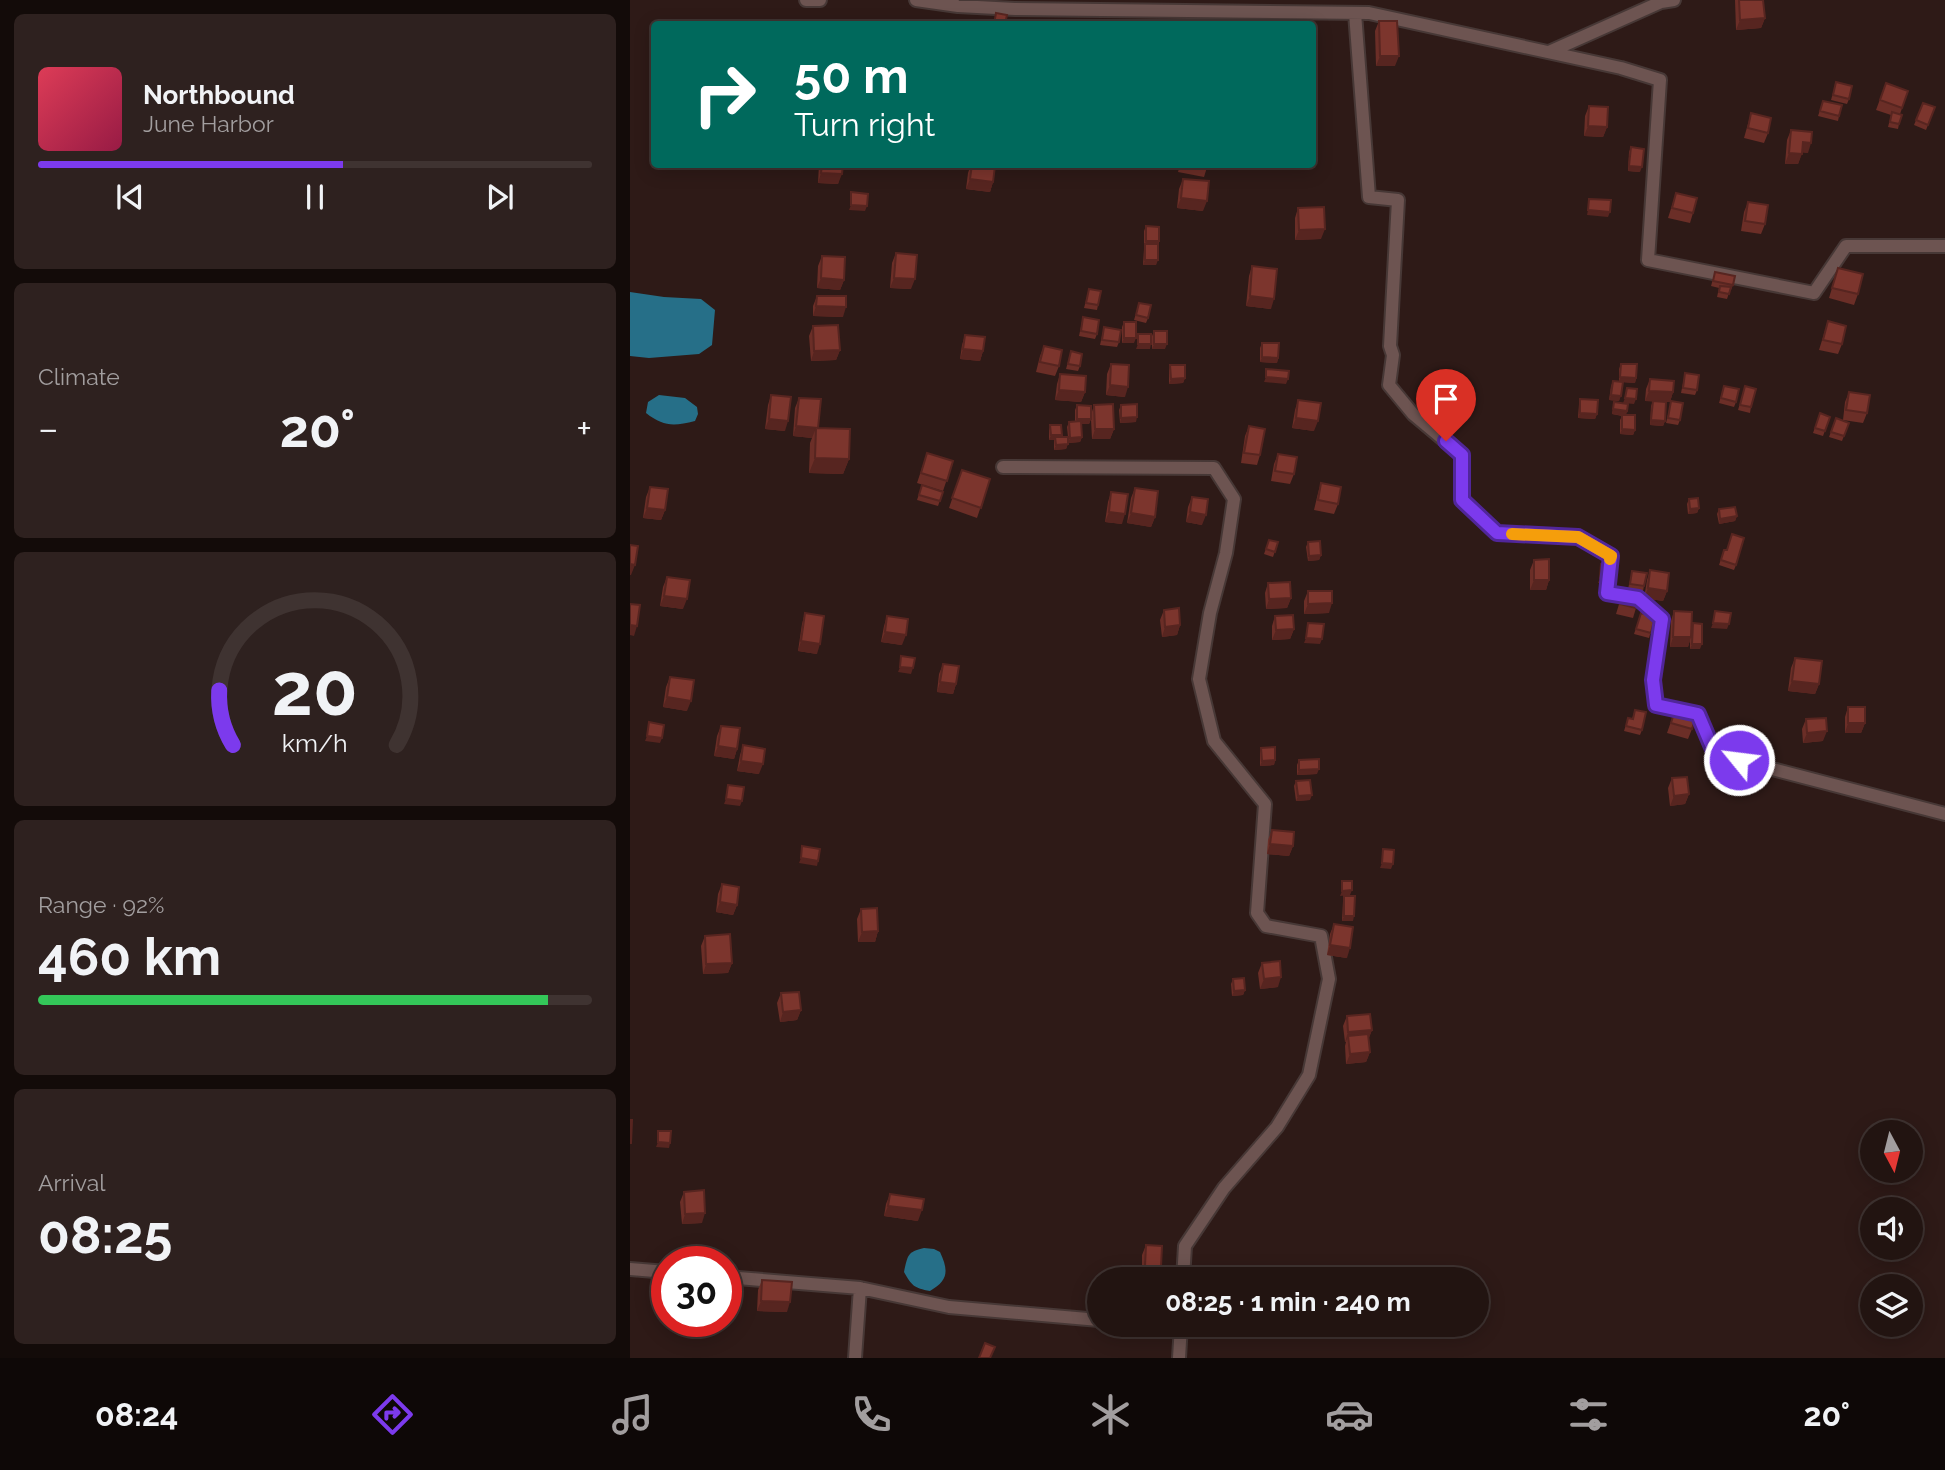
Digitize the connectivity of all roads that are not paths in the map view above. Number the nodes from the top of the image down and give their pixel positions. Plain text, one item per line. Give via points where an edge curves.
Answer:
1 (806, 0) edge
2 (820, 0) edge
3 (916, 0) edge
4 (1674, 0) edge
5 (1356, 13) junction
6 (1549, 53) junction
7 (1945, 246) edge
8 (1003, 467) dead end
9 (1945, 814) edge
10 (1184, 1267) edge
11 (630, 1269) edge
12 (651, 1271) edge
13 (742, 1278) edge
14 (860, 1288) junction
15 (1087, 1319) edge
16 (1180, 1337) edge
17 (855, 1358) edge
18 (1178, 1358) edge

1 - 2 street
3 - 5 street via 1015,9
4 - 6 street
5 - 6 street
5 - 9 street via 1369,197 1398,201 1389,384 1413,414 1462,455 1462,500 1497,533 1578,537 1611,556 1607,593 1638,598 1662,619 1653,680 1656,705 1698,714 1715,754
6 - 7 street via 1660,80 1648,260 1814,293 1846,246
8 - 10 street via 1214,468 1234,499 1199,679 1214,741 1265,804 1257,913 1266,926 1321,936 1329,979 1309,1075 1278,1127 1224,1188 1185,1246
11 - 12 street
13 - 14 street
14 - 15 street via 949,1307
14 - 17 street
16 - 18 street

